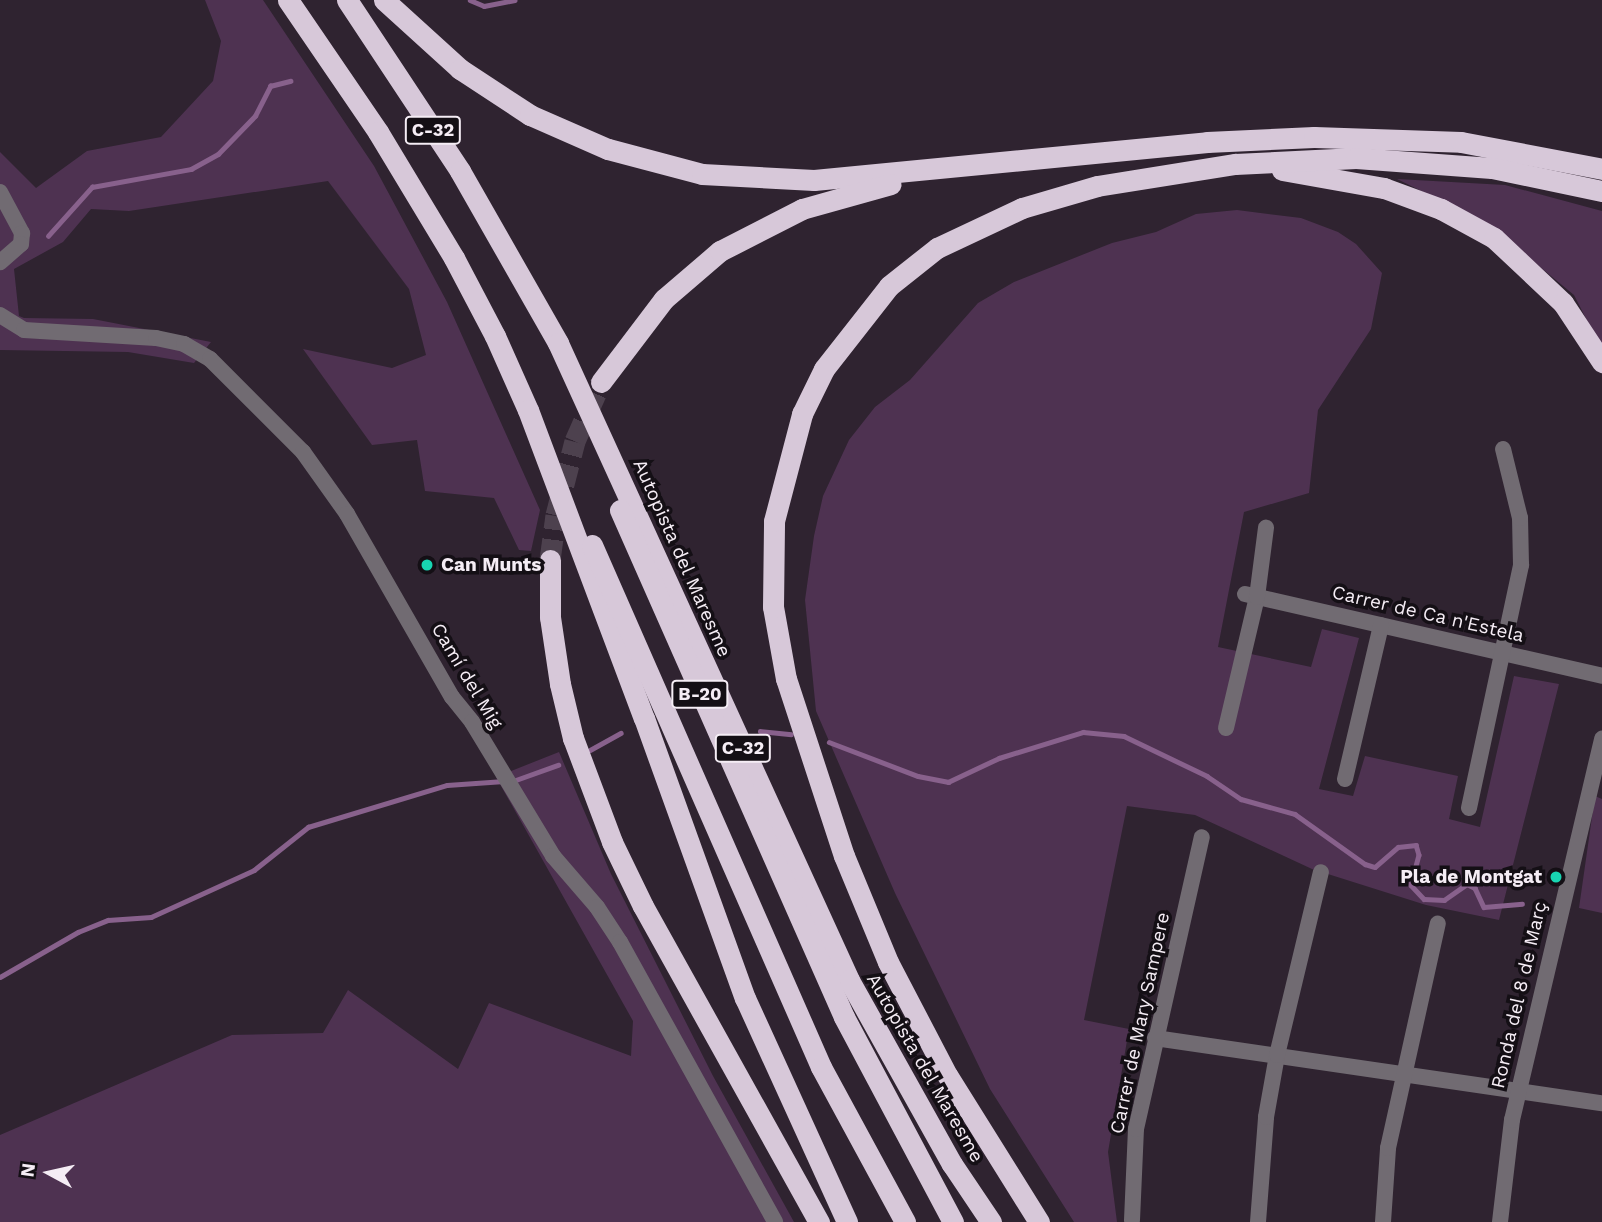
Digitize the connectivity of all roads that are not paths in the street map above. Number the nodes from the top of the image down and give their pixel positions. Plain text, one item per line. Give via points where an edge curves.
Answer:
1 (288, 0) edge
2 (347, 0) edge
3 (384, 0) edge
4 (1235, 164) junction
5 (1602, 169) edge
6 (951, 170) junction
7 (1602, 191) edge
8 (0, 192) edge
9 (0, 262) edge
10 (512, 264) junction
11 (0, 315) edge
12 (1602, 362) edge
13 (601, 382) tunnel mouth
14 (528, 410) junction
15 (1503, 449) dead end
16 (1266, 528) dead end
17 (550, 560) tunnel mouth
18 (1251, 595) junction
19 (1381, 625) junction
20 (1504, 654) junction
21 (1602, 676) edge
22 (1226, 727) dead end
23 (1602, 738) edge
24 (1345, 779) dead end
25 (1596, 789) edge
26 (1469, 808) dead end
27 (1202, 837) dead end
28 (1321, 872) dead end
29 (1438, 923) dead end
30 (1155, 1038) junction
31 (1277, 1055) junction
32 (1403, 1073) junction
33 (1519, 1091) junction
34 (1602, 1103) edge
35 (843, 1215) edge
36 (1132, 1220) dead end
37 (775, 1222) edge
38 (819, 1222) edge
39 (905, 1222) edge
40 (953, 1222) edge
41 (991, 1222) edge
42 (1039, 1222) edge
43 (1258, 1222) edge
44 (1384, 1222) edge
45 (1500, 1222) edge

1 - 14 highway, C-32 via 378,132 454,258
2 - 10 highway, Autopista del Maresme / C-32 via 460,171
3 - 6 highway via 460,69 530,115 639,159 702,174 769,180
4 - 7 highway via 1419,160 1547,177
4 - 12 highway via 1384,188 1468,223 1494,238 1544,282 1578,322
4 - 42 highway via 1059,195 979,225 937,248 889,286 824,369 802,414 779,491 772,573 776,637 819,787 888,962 947,1075
5 - 6 highway via 1461,142 1337,137 1207,142
6 - 13 highway via 802,209 720,251 664,299
8 - 9 street via 22,233 21,244
10 - 40 highway, B-20 via 844,1017
10 - 41 highway, Autopista del Maresme / C-32 via 558,344 601,434 849,980 952,1164
11 - 37 street, Camí del Mig via 24,330 156,338 184,344 210,359 303,452 348,514 452,697 553,856 620,942
14 - 35 highway, C-32 via 745,998
14 - 39 highway, B-20 via 623,610 821,1067
15 - 20 street via 1520,518 1521,565
16 - 18 street
17 - 38 highway via 550,617 560,684 573,738 612,842
18 - 19 street, Carrer de Ca n'Estela
18 - 22 street
19 - 20 street, Carrer de Ca n'Estela
19 - 24 street
20 - 21 street, Carrer de Ca n'Estela
20 - 26 street
23 - 25 street, Ronda del 8 de Març
25 - 33 street, Ronda del 8 de Març
27 - 30 street, Carrer de Mary Sampere
28 - 31 street
29 - 32 street
30 - 31 street
30 - 36 street, Carrer de Mary Sampere via 1136,1129
31 - 32 street
31 - 43 street via 1266,1118
32 - 33 street
32 - 44 street via 1388,1147
33 - 34 street
33 - 45 street, Ronda del 8 de Març via 1504,1160

